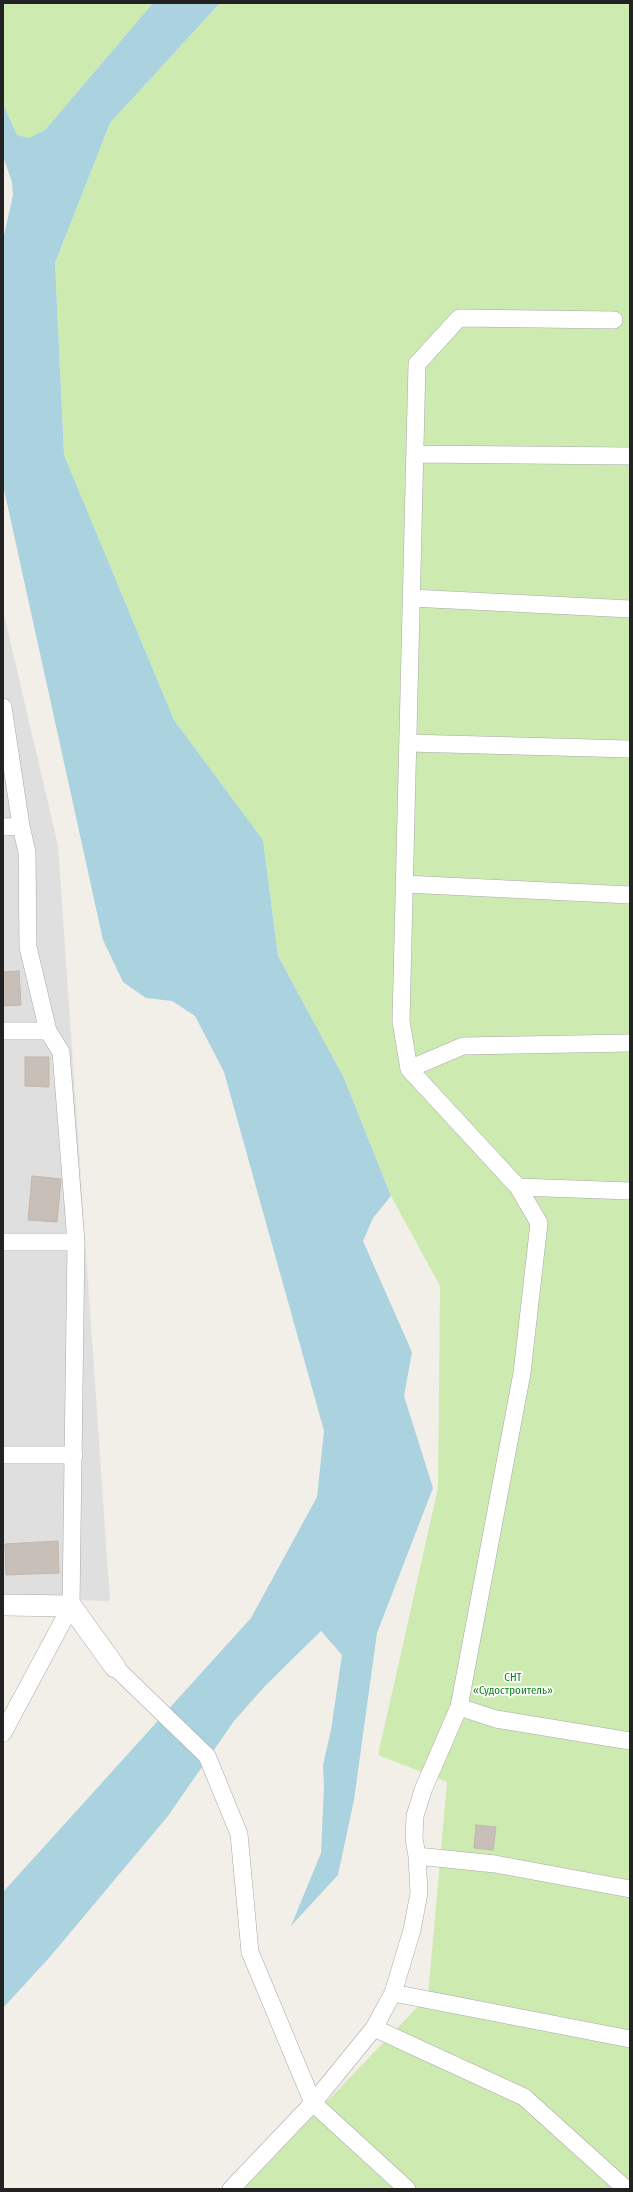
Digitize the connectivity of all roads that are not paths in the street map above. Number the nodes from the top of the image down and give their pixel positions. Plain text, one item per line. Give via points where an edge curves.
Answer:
1 (614, 320) dead end
2 (415, 454) junction
3 (630, 456) edge
4 (411, 598) junction
5 (630, 609) edge
6 (3, 707) edge
7 (408, 743) junction
8 (630, 749) edge
9 (21, 826) junction
10 (3, 827) edge
11 (404, 884) junction
12 (630, 895) edge
13 (3, 1031) edge
14 (48, 1031) junction
15 (630, 1043) edge
16 (409, 1069) junction
17 (518, 1188) junction
18 (630, 1191) edge
19 (3, 1242) edge
20 (76, 1242) junction
21 (3, 1455) edge
22 (74, 1455) junction
23 (3, 1605) edge
24 (71, 1606) junction
25 (115, 1667) joint
26 (459, 1707) junction
27 (3, 1733) edge
28 (630, 1741) edge
29 (417, 1856) junction
30 (630, 1889) edge
31 (393, 1993) junction
32 (374, 2028) junction
33 (630, 2039) edge
34 (313, 2104) junction
35 (231, 2189) edge
36 (406, 2189) edge
37 (626, 2189) edge

1 - 2 street via 459,318 417,364
2 - 3 street
2 - 4 street
4 - 5 street
4 - 7 street
6 - 9 street
7 - 8 street
7 - 11 street
9 - 10 street
9 - 14 street via 27,852 28,947
11 - 12 street
11 - 16 street via 401,1021
13 - 14 street
14 - 20 street via 60,1052
15 - 16 street via 463,1046
16 - 17 street
17 - 18 street
17 - 26 street via 539,1223 522,1374
19 - 20 street
20 - 22 street
21 - 22 street
22 - 24 street
23 - 24 street
24 - 25 street
24 - 27 street
25 - 34 street via 207,1756 239,1834 250,1952
26 - 28 street via 496,1719
26 - 29 street via 423,1790 415,1816 414,1838
29 - 30 street via 495,1864
29 - 31 street via 419,1893 416,1914
31 - 32 street
31 - 33 street
32 - 34 street
32 - 37 street via 524,2098
34 - 35 street
34 - 36 street

